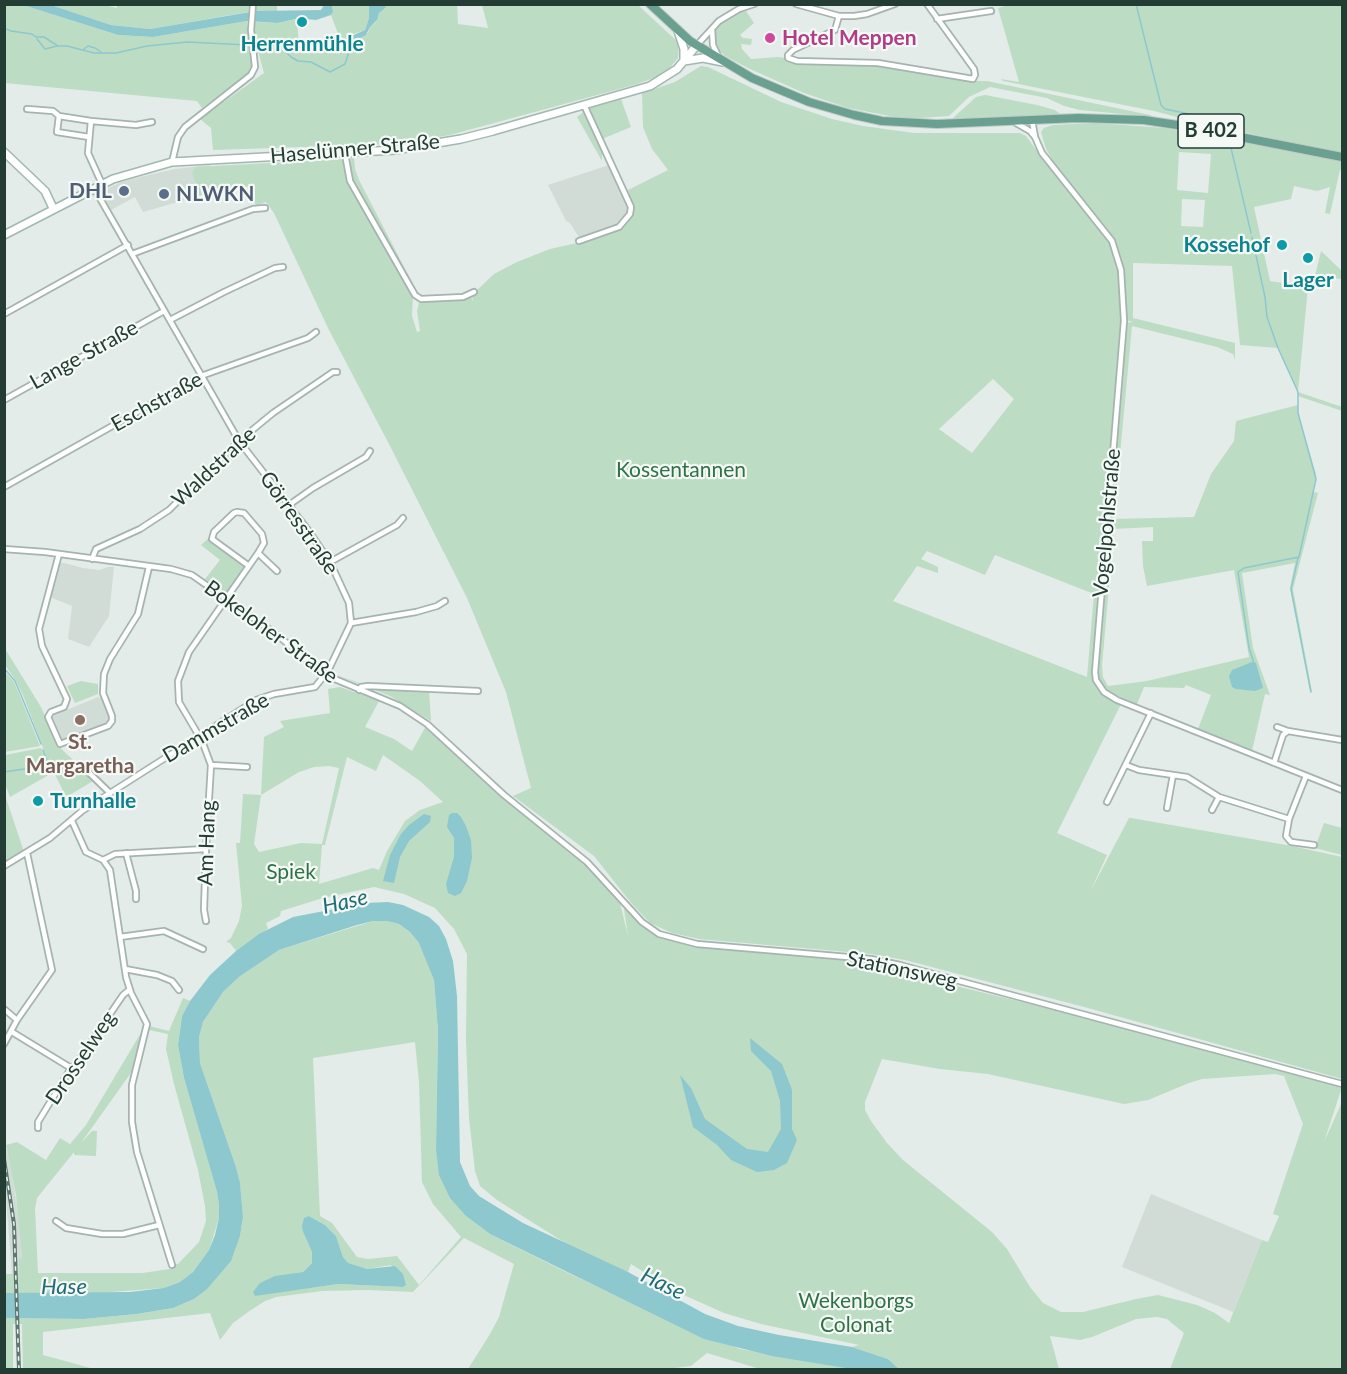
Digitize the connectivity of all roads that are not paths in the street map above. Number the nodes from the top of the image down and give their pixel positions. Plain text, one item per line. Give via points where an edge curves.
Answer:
1 (650, 4) edge
2 (754, 4) edge
3 (796, 4) edge
4 (895, 4) edge
5 (927, 4) edge
6 (253, 5) edge
7 (991, 11) dead end
8 (839, 16) junction
9 (938, 19) junction
10 (712, 28) junction
11 (678, 31) junction
12 (697, 45) junction
13 (684, 61) junction
14 (722, 61) junction
15 (584, 105) junction
16 (27, 109) dead end
17 (59, 116) junction
18 (1032, 120) junction
19 (90, 121) junction
20 (152, 122) dead end
21 (1014, 122) junction
22 (89, 137) junction
23 (1035, 137) junction
24 (4, 152) edge
25 (345, 154) junction
26 (1342, 157) edge
27 (172, 162) junction
28 (102, 184) junction
29 (94, 188) junction
30 (53, 208) junction
31 (265, 208) dead end
32 (4, 235) edge
33 (579, 241) dead end
34 (128, 245) junction
35 (132, 254) junction
36 (283, 267) dead end
37 (474, 292) dead end
38 (164, 311) junction
39 (4, 314) edge
40 (170, 320) junction
41 (316, 332) dead end
42 (338, 372) dead end
43 (201, 376) junction
44 (4, 400) edge
45 (239, 441) junction
46 (370, 452) dead end
47 (4, 488) edge
48 (290, 505) junction
49 (403, 518) dead end
50 (4, 549) edge
51 (258, 553) junction
52 (58, 554) junction
53 (92, 559) junction
54 (330, 562) junction
55 (249, 566) junction
56 (149, 567) junction
57 (277, 571) dead end
58 (226, 599) junction
59 (445, 601) dead end
60 (351, 623) junction
61 (325, 675) junction
62 (359, 690) junction
63 (478, 691) dead end
64 (1152, 713) junction
65 (1277, 726) dead end
66 (1288, 731) junction
67 (199, 735) junction
68 (1342, 740) edge
69 (1274, 763) junction
70 (211, 765) junction
71 (1126, 765) junction
72 (82, 766) dead end
73 (247, 767) dead end
74 (1173, 775) junction
75 (1306, 776) junction
76 (1342, 783) edge
77 (1341, 789) edge
78 (110, 793) junction
79 (504, 795) joint
80 (1219, 797) junction
81 (1107, 802) dead end
82 (1167, 808) dead end
83 (1212, 810) dead end
84 (1289, 819) junction
85 (72, 821) junction
86 (1314, 845) dead end
87 (206, 849) junction
88 (27, 853) junction
89 (126, 853) junction
90 (102, 860) junction
91 (4, 866) edge
92 (136, 899) dead end
93 (206, 921) dead end
94 (120, 938) junction
95 (203, 949) dead end
96 (125, 969) junction
97 (129, 990) junction
98 (179, 990) dead end
99 (4, 1009) edge
100 (17, 1020) junction
101 (12, 1032) junction
102 (4, 1044) edge
103 (71, 1068) junction
104 (1342, 1084) edge
105 (38, 1128) dead end
106 (56, 1221) dead end
107 (159, 1225) junction
108 (172, 1265) dead end

1 - 11 main road, B 402
2 - 10 street via 729,14
3 - 8 street
4 - 8 street via 867,14
5 - 9 street
6 - 27 street via 250,30 255,68 185,127 178,136
7 - 9 street
8 - 9 street via 835,30 793,50 788,58 878,63 973,79 974,69
10 - 12 street
10 - 14 street via 713,45
11 - 12 main road, B 402
11 - 13 street
12 - 13 street, Haselünner Straße
12 - 14 main road, B 402
13 - 14 street
13 - 15 street, Haselünner Straße via 666,78 650,86
14 - 21 main road, B 402 via 784,93 825,108 882,121
15 - 25 street, Haselünner Straße via 460,139
15 - 33 street via 631,207 620,227
16 - 17 street via 53,111
17 - 19 street
17 - 22 street via 57,132
18 - 21 main road, B 402
18 - 23 street, Vogelpohlstraße
18 - 26 main road, B 402 via 1112,118 1164,123
19 - 20 street
19 - 22 street
21 - 23 street
22 - 28 street via 88,153
23 - 64 street, Vogelpohlstraße via 1042,153 1112,241 1121,270 1124,321 1095,672 1104,692
24 - 30 street via 45,191
25 - 27 street, Haselünner Straße
25 - 37 street via 351,181 415,295 422,299 463,297
27 - 28 street, Haselünner Straße
28 - 29 street, Haselünner Straße
29 - 30 street, Haselünner Straße
29 - 34 street, Görresstraße
30 - 32 street, Haselünner Straße
31 - 35 street
34 - 35 street, Görresstraße
34 - 39 street
35 - 38 street, Görresstraße
36 - 40 street
38 - 40 street, Görresstraße
38 - 44 street, Lange Straße
40 - 43 street, Görresstraße
41 - 43 street, Eschstraße
42 - 45 street, Waldstraße via 273,413
43 - 45 street, Görresstraße
43 - 47 street, Eschstraße
45 - 48 street, Görresstraße
45 - 53 street, Waldstraße via 169,510 140,529 100,546
46 - 48 street
48 - 54 street, Görresstraße
49 - 54 street via 398,525
50 - 52 street, Bokeloher Straße
51 - 55 street, Am Hang
51 - 55 street, Am Hang via 265,540 241,512 234,513 214,532 215,543
51 - 57 street
52 - 53 street, Bokeloher Straße
52 - 56 street via 40,635 67,699 64,707 48,717 60,744 112,721 103,693 104,674 138,614
53 - 56 street, Bokeloher Straße
54 - 60 street, Görresstraße via 349,603
55 - 58 street, Am Hang
56 - 58 street, Bokeloher Straße via 187,572
58 - 61 street, Bokeloher Straße
58 - 67 street, Am Hang via 189,652 177,681 179,702
59 - 60 street via 416,612
60 - 61 street
61 - 62 street, Bokeloher Straße
61 - 67 street, Dammstraße via 315,687 256,700
62 - 63 street via 368,686
62 - 79 street, Bokeloher Straße via 400,706 427,724
64 - 69 street, Vogelpohlstraße
64 - 71 street
65 - 66 street
66 - 68 street
66 - 69 street
67 - 70 street, Am Hang
67 - 78 street, Dammstraße
69 - 75 street, Vogelpohlstraße
70 - 73 street
70 - 87 street, Am Hang
71 - 74 street
71 - 81 street
72 - 78 street
74 - 80 street via 1191,779
74 - 82 street
75 - 77 street, Vogelpohlstraße
75 - 84 street
76 - 77 street
78 - 85 street, Dammstraße
79 - 104 street, Stationsweg via 587,862 642,922 670,938 697,944 880,961
80 - 83 street
80 - 84 street
84 - 86 street via 1288,841
85 - 88 street, Dammstraße
85 - 90 street via 86,852
87 - 89 street
87 - 93 street, Am Hang
88 - 91 street, Dammstraße
88 - 100 street via 52,970
89 - 90 street
89 - 92 street
90 - 94 street via 110,870
94 - 95 street via 164,931
94 - 96 street
96 - 97 street
96 - 98 street via 157,975 172,981
97 - 103 street, Drosselweg
97 - 107 street via 147,1024 132,1085 132,1122
99 - 100 street
100 - 101 street
101 - 102 street
101 - 103 street
103 - 105 street, Drosselweg
106 - 107 street via 66,1228 102,1234 123,1234
107 - 108 street

